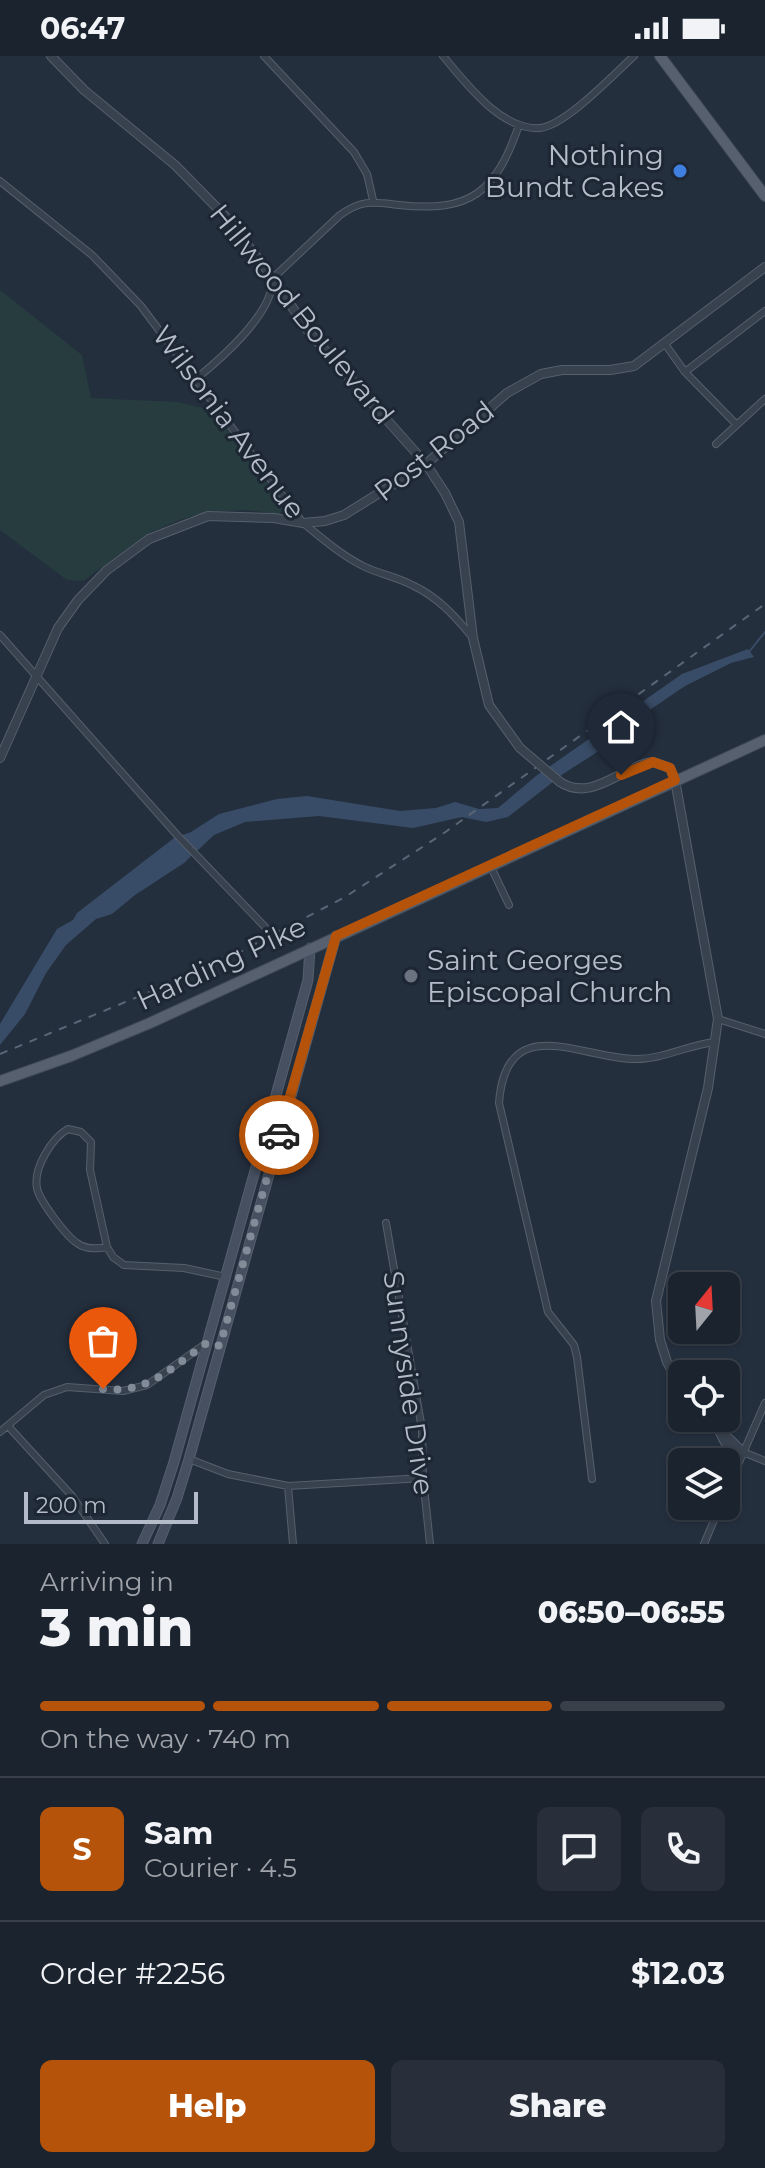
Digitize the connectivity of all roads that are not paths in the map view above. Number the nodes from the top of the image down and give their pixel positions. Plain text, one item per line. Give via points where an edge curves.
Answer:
1 (51, 56) edge
2 (264, 56) edge
3 (443, 56) edge
4 (634, 56) edge
5 (660, 56) edge
6 (519, 125) junction
7 (0, 181) edge
8 (765, 196) edge
9 (373, 200) junction
10 (765, 267) edge
11 (273, 278) junction
12 (765, 311) edge
13 (665, 344) junction
14 (685, 372) junction
15 (197, 378) junction
16 (765, 399) edge
17 (736, 424) junction
18 (716, 444) dead end
19 (426, 464) junction
20 (303, 523) junction
21 (0, 635) edge
22 (473, 638) junction
23 (38, 675) junction
24 (765, 740) edge
25 (0, 758) edge
26 (675, 780) junction
27 (490, 865) junction
28 (509, 905) dead end
29 (266, 928) dead end
30 (336, 936) junction
31 (310, 948) junction
32 (298, 1015) junction
33 (312, 1019) junction
34 (718, 1019) junction
35 (765, 1034) edge
36 (715, 1042) junction
37 (284, 1065) junction
38 (298, 1069) junction
39 (1, 1080) edge
40 (265, 1137) junction
41 (278, 1141) junction
42 (386, 1223) dead end
43 (107, 1247) junction
44 (226, 1277) junction
45 (239, 1281) junction
46 (208, 1342) junction
47 (220, 1346) junction
48 (668, 1364) edge
49 (765, 1403) edge
50 (8, 1426) junction
51 (0, 1432) edge
52 (722, 1432) edge
53 (743, 1452) junction
54 (177, 1453) junction
55 (189, 1459) junction
56 (740, 1459) edge
57 (765, 1461) edge
58 (423, 1478) junction
59 (592, 1479) dead end
60 (288, 1486) junction
61 (714, 1520) edge
62 (105, 1544) edge
63 (142, 1544) edge
64 (158, 1544) edge
65 (293, 1544) edge
66 (430, 1544) edge
67 (704, 1544) edge

1 - 11 street, Hillwood Boulevard via 185,174
2 - 9 street via 354,152
3 - 6 street via 492,110
4 - 6 street via 566,117 541,128
5 - 8 main road
6 - 9 street via 495,176 483,191 460,203 434,208
7 - 15 street, Wilsonia Avenue via 97,260
9 - 11 street via 340,215
10 - 13 street, Post Road
11 - 15 street via 273,289 244,333
11 - 19 street, Hillwood Boulevard via 308,331
12 - 14 street
13 - 14 street
13 - 19 street, Post Road via 628,367 541,374 507,393
14 - 17 street
15 - 20 street, Wilsonia Avenue
16 - 17 street
17 - 18 street
19 - 20 street, Post Road via 344,515
19 - 22 street, Hillwood Boulevard via 459,522
20 - 22 street, Wilsonia Avenue via 356,562 432,597
20 - 23 street, Post Road via 208,516 149,539 78,600 58,628
21 - 23 street
22 - 26 street, Hillwood Boulevard, bridge via 489,705 520,748 560,782 590,788 653,762 670,768
23 - 25 street, Post Road
23 - 29 street
24 - 26 main road, Harding Pike
26 - 27 main road, Harding Pike
26 - 34 street
27 - 28 street
27 - 30 main road, Harding Pike
30 - 31 main road, Harding Pike
30 - 33 main road
31 - 32 main road
31 - 39 main road, Harding Pike via 150,1023
32 - 33 main road
32 - 37 main road
33 - 38 main road
34 - 35 street
34 - 36 street
36 - 48 street via 656,1301
36 - 59 street via 632,1059 543,1045 517,1056 505,1070 499,1103 548,1312 577,1357
37 - 38 main road
37 - 40 main road
38 - 41 main road
40 - 41 main road
40 - 44 main road
41 - 45 main road
42 - 58 street, Sunnyside Drive via 422,1429
43 - 43 street via 90,1170 91,1142 68,1129 45,1156 37,1190 76,1243 91,1249
43 - 44 street via 124,1265 184,1268
44 - 45 main road
44 - 46 main road
45 - 47 main road
46 - 47 main road
46 - 50 street via 147,1385 123,1391 67,1387 44,1395
46 - 54 main road
47 - 55 main road
49 - 53 street
50 - 51 street
50 - 62 street via 72,1496
52 - 53 street
53 - 56 street
53 - 57 street
54 - 55 main road
54 - 63 main road
55 - 60 street via 228,1474
55 - 64 main road
58 - 60 street
58 - 66 street, Sunnyside Drive
60 - 65 street
61 - 67 street

